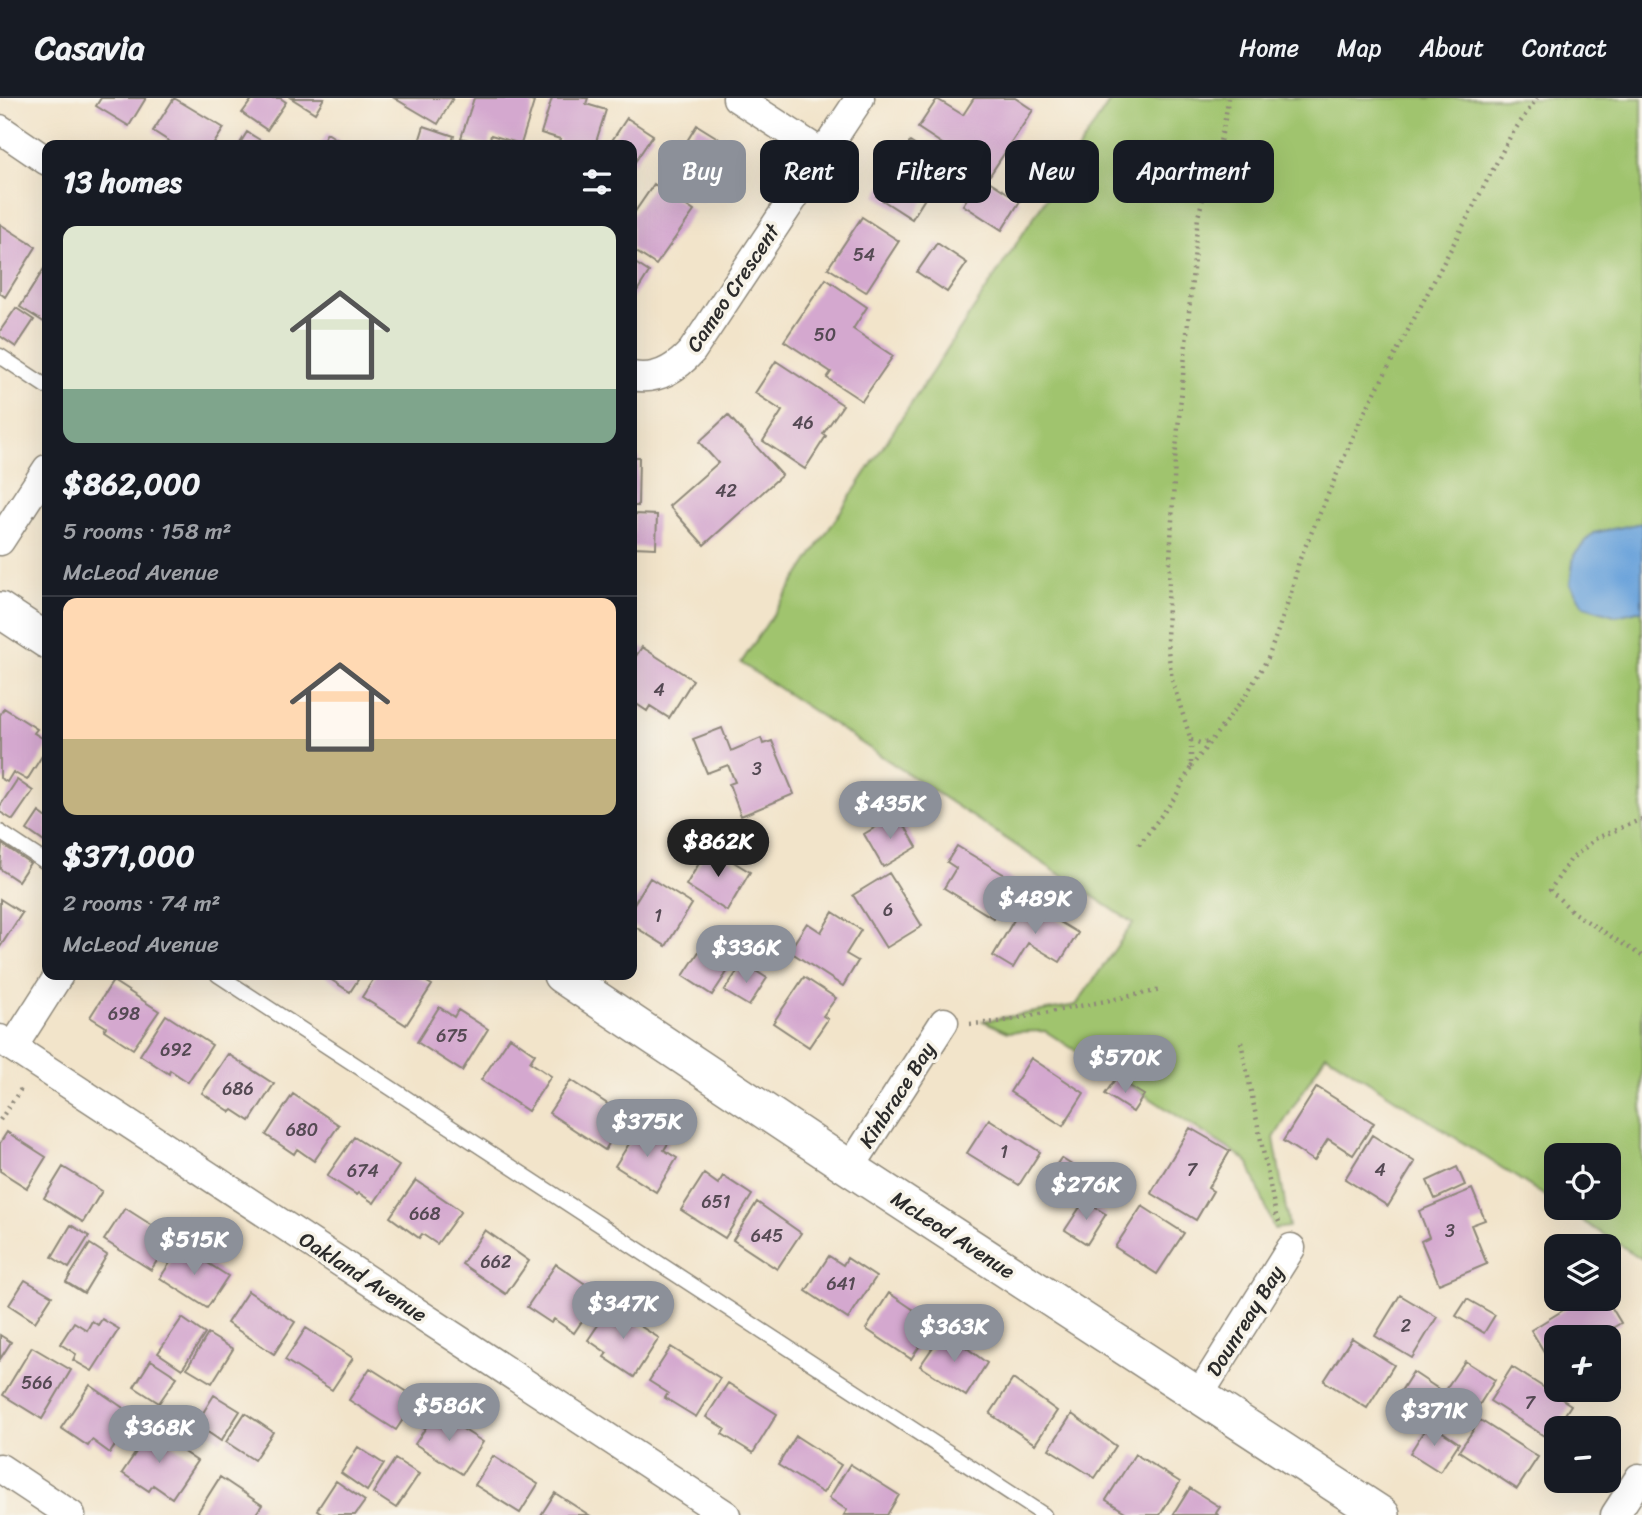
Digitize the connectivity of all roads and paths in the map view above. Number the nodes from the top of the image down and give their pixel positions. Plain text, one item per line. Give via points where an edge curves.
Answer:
1 (737, 98) edge
2 (860, 98) edge
3 (1228, 98) edge
4 (1537, 98) edge
5 (0, 129) edge
6 (802, 140) edge
7 (832, 140) edge
8 (42, 157) edge
9 (790, 203) edge
10 (0, 356) edge
11 (637, 377) edge
12 (42, 384) edge
13 (42, 477) edge
14 (0, 541) edge
15 (0, 610) edge
16 (42, 638) edge
17 (1191, 740) junction
18 (1212, 742) junction
19 (1191, 767) junction
20 (1642, 819) edge
21 (0, 832) edge
22 (1139, 845) dead end
23 (42, 860) edge
24 (1642, 957) edge
25 (55, 980) edge
26 (226, 980) edge
27 (568, 980) edge
28 (1161, 990) dead end
29 (944, 1022) joint
30 (1241, 1042) dead end
31 (6, 1043) edge
32 (39, 1063) junction
33 (0, 1120) edge
34 (850, 1168) junction
35 (1291, 1248) joint
36 (1199, 1395) junction
37 (0, 1468) edge
38 (1639, 1478) dead end
39 (71, 1515) edge
40 (726, 1515) edge
41 (1044, 1515) edge
42 (1382, 1515) edge
43 (1615, 1515) edge

1 - 6 street
2 - 7 street, Cameo Crescent
3 - 17 path via 1220,147 1198,217 1175,460 1167,643 1172,680
4 - 18 path via 1510,137 1360,421 1299,561 1268,659
5 - 8 street
9 - 11 street, Cameo Crescent via 692,351 677,367 645,379
10 - 12 lane
13 - 14 street
15 - 16 street
17 - 18 path
17 - 19 path
18 - 19 path
19 - 22 path via 1176,796
20 - 24 path via 1597,838 1571,859 1549,890 1574,914
21 - 23 lane
25 - 31 street
26 - 41 lane
27 - 34 street, McLeod Avenue
28 - 29 path via 999,1022
29 - 34 street, Kinbrace Bay
30 - 35 path via 1276,1215
31 - 32 street, Oakland Avenue
32 - 33 path
32 - 40 street, Oakland Avenue
34 - 36 street, McLeod Avenue
35 - 36 street, Dounreay Bay
36 - 42 street, McLeod Avenue
37 - 39 street
38 - 43 street

